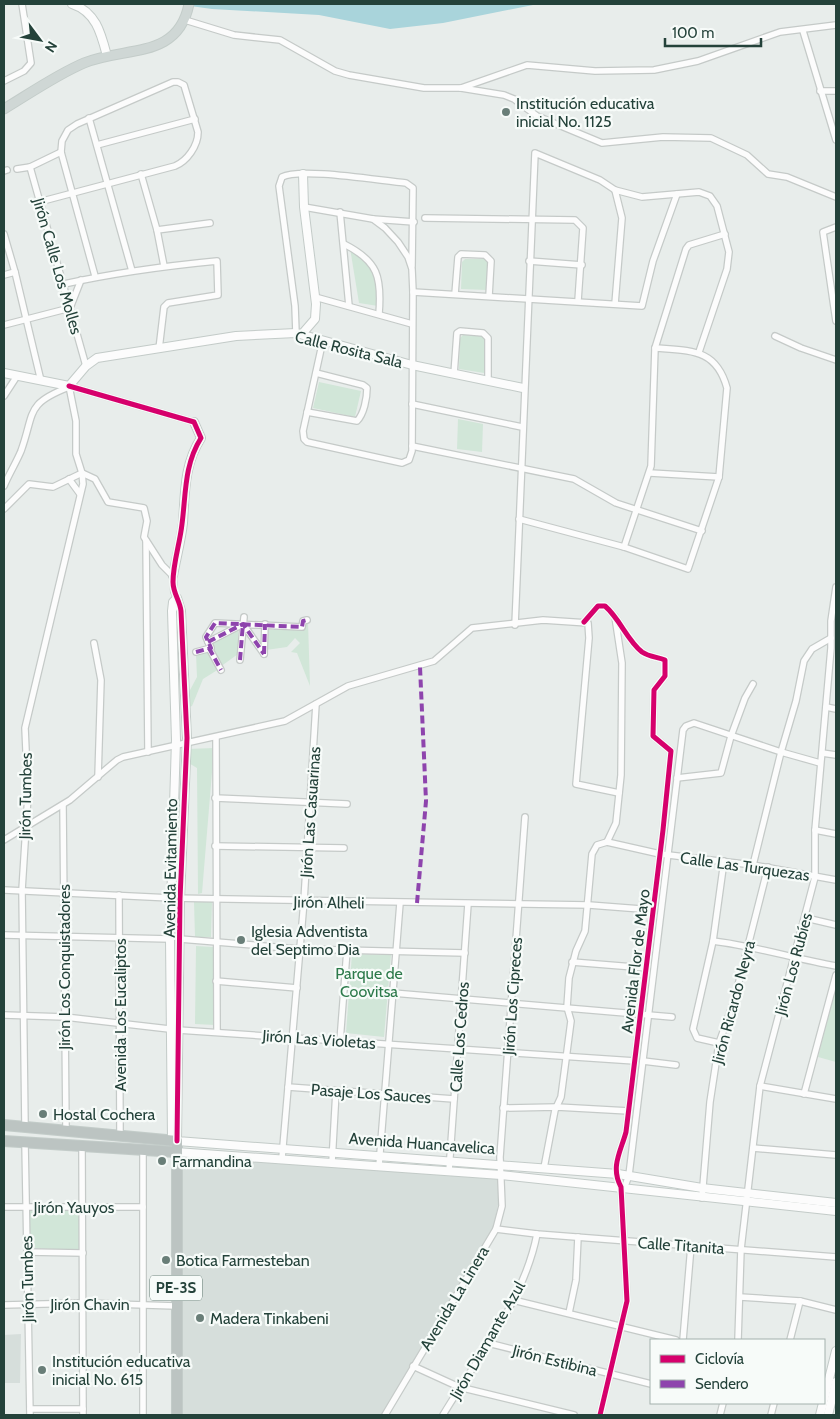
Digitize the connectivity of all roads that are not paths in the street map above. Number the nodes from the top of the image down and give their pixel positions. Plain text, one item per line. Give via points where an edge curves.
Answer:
1 (22, 4) edge
2 (72, 4) edge
3 (189, 4) edge
4 (186, 17) junction
5 (836, 25) edge
6 (803, 31) junction
7 (107, 56) junction
8 (4, 81) edge
9 (461, 88) junction
10 (820, 91) junction
11 (836, 92) edge
12 (4, 109) edge
13 (89, 118) junction
14 (195, 119) junction
15 (836, 140) edge
16 (97, 145) junction
17 (61, 152) junction
18 (30, 167) junction
19 (17, 169) dead end
20 (141, 174) junction
21 (303, 174) junction
22 (108, 182) junction
23 (615, 190) junction
24 (74, 191) junction
25 (677, 194) junction
26 (836, 197) edge
27 (39, 202) junction
28 (304, 207) junction
29 (340, 212) junction
30 (425, 218) dead end
31 (373, 219) junction
32 (531, 220) junction
33 (414, 222) junction
34 (210, 223) dead end
35 (836, 227) edge
36 (157, 230) junction
37 (4, 234) edge
38 (725, 234) junction
39 (344, 244) junction
40 (529, 261) junction
41 (582, 265) junction
42 (164, 266) junction
43 (412, 269) junction
44 (132, 271) junction
45 (15, 272) junction
46 (4, 275) edge
47 (96, 276) junction
48 (81, 280) junction
49 (64, 284) junction
50 (413, 292) junction
51 (455, 294) junction
52 (490, 296) junction
53 (315, 297) junction
54 (528, 298) junction
55 (578, 301) junction
56 (616, 304) junction
57 (349, 306) junction
58 (70, 308) junction
59 (379, 314) junction
60 (27, 320) junction
61 (836, 321) edge
62 (412, 324) junction
63 (4, 325) edge
64 (299, 334) junction
65 (775, 336) dead end
66 (323, 340) junction
67 (655, 348) junction
68 (158, 349) junction
69 (699, 352) junction
70 (836, 360) edge
71 (412, 365) junction
72 (86, 366) junction
73 (4, 373) edge
74 (316, 374) junction
75 (454, 374) junction
76 (17, 376) junction
77 (41, 381) junction
78 (488, 381) junction
79 (70, 386) junction
80 (523, 388) junction
81 (4, 396) edge
82 (412, 404) junction
83 (307, 412) junction
84 (194, 422) joint
85 (522, 427) junction
86 (412, 446) junction
87 (521, 467) junction
88 (82, 473) junction
89 (650, 473) junction
90 (719, 477) junction
91 (69, 479) junction
92 (4, 486) edge
93 (80, 494) junction
94 (4, 509) edge
95 (637, 511) junction
96 (519, 519) junction
97 (702, 532) junction
98 (146, 540) junction
99 (624, 547) junction
100 (173, 576) junction
101 (836, 587) edge
102 (177, 598) junction
103 (614, 614) junction
104 (307, 620) dead end
105 (244, 621) junction
106 (585, 622) junction
107 (265, 624) junction
108 (515, 625) junction
109 (831, 638) junction
110 (208, 642) junction
111 (94, 643) dead end
112 (210, 648) junction
113 (833, 649) edge
114 (196, 652) dead end
115 (240, 660) dead end
116 (221, 670) dead end
117 (753, 684) dead end
118 (316, 704) junction
119 (826, 707) junction
120 (836, 709) edge
121 (731, 736) junction
122 (216, 737) junction
123 (186, 744) junction
124 (175, 746) junction
125 (148, 752) junction
126 (781, 752) junction
127 (822, 753) junction
128 (836, 755) edge
129 (820, 763) junction
130 (98, 777) junction
131 (677, 778) junction
132 (619, 794) junction
133 (215, 798) junction
134 (310, 802) junction
135 (347, 804) dead end
136 (63, 805) junction
137 (525, 817) dead end
138 (25, 827) junction
139 (815, 830) junction
140 (836, 834) edge
141 (4, 840) edge
142 (607, 842) junction
143 (215, 846) junction
144 (307, 847) junction
145 (344, 848) dead end
146 (660, 854) junction
147 (668, 855) junction
148 (724, 861) junction
149 (753, 865) junction
150 (768, 867) junction
151 (815, 877) junction
152 (836, 880) edge
153 (4, 890) edge
154 (22, 890) junction
155 (64, 892) junction
156 (119, 895) junction
157 (171, 898) junction
158 (180, 898) junction
159 (215, 899) junction
160 (304, 901) junction
161 (400, 903) junction
162 (468, 904) junction
163 (518, 905) junction
164 (589, 906) junction
165 (654, 910) junction
166 (806, 918) junction
167 (836, 925) edge
168 (4, 935) edge
169 (22, 935) junction
170 (64, 936) junction
171 (119, 938) junction
172 (170, 939) junction
173 (180, 939) junction
174 (713, 940) junction
175 (215, 942) junction
176 (748, 945) junction
177 (300, 949) junction
178 (347, 950) junction
179 (396, 952) junction
180 (465, 952) junction
181 (794, 959) junction
182 (572, 962) junction
183 (836, 966) edge
184 (646, 968) junction
185 (836, 975) edge
186 (216, 981) junction
187 (296, 988) junction
188 (393, 994) junction
189 (461, 999) junction
190 (512, 1004) junction
191 (568, 1007) junction
192 (642, 1013) junction
193 (4, 1015) edge
194 (24, 1015) junction
195 (649, 1015) junction
196 (65, 1017) junction
197 (672, 1017) dead end
198 (120, 1024) junction
199 (174, 1029) junction
200 (216, 1030) junction
201 (292, 1037) junction
202 (340, 1041) junction
203 (719, 1043) junction
204 (389, 1044) junction
205 (458, 1050) junction
206 (508, 1053) junction
207 (566, 1057) junction
208 (635, 1061) junction
209 (643, 1061) junction
210 (676, 1065) dead end
211 (760, 1086) junction
212 (288, 1087) junction
213 (336, 1090) junction
214 (385, 1094) junction
215 (804, 1094) junction
216 (454, 1099) junction
217 (836, 1099) edge
218 (557, 1107) junction
219 (503, 1108) junction
220 (629, 1111) junction
221 (4, 1125) edge
222 (25, 1126) junction
223 (66, 1130) junction
224 (120, 1135) junction
225 (4, 1141) edge
226 (25, 1143) junction
227 (82, 1146) junction
228 (143, 1148) junction
229 (753, 1148) junction
230 (174, 1149) junction
231 (283, 1149) junction
232 (333, 1153) junction
233 (380, 1155) junction
234 (836, 1155) edge
235 (282, 1158) junction
236 (450, 1161) junction
237 (332, 1162) junction
238 (500, 1163) junction
239 (379, 1166) junction
240 (544, 1168) junction
241 (449, 1171) junction
242 (618, 1174) junction
243 (501, 1175) junction
244 (629, 1175) junction
245 (702, 1188) junction
246 (622, 1189) junction
247 (748, 1194) junction
248 (702, 1198) junction
249 (746, 1203) junction
250 (836, 1203) edge
251 (4, 1207) edge
252 (26, 1207) junction
253 (83, 1207) junction
254 (143, 1207) junction
255 (836, 1212) edge
256 (496, 1229) junction
257 (537, 1234) junction
258 (578, 1237) junction
259 (623, 1240) junction
260 (691, 1246) junction
261 (741, 1249) junction
262 (26, 1252) junction
263 (83, 1253) junction
264 (836, 1257) edge
265 (740, 1297) junction
266 (513, 1300) junction
267 (800, 1301) junction
268 (83, 1303) junction
269 (28, 1304) junction
270 (144, 1304) junction
271 (4, 1305) edge
272 (176, 1306) junction
273 (836, 1310) edge
274 (569, 1314) junction
275 (622, 1327) junction
276 (672, 1339) edge
277 (683, 1339) edge
278 (738, 1339) edge
279 (790, 1339) edge
280 (488, 1343) junction
281 (836, 1350) edge
282 (413, 1366) junction
283 (610, 1374) junction
284 (836, 1382) edge
285 (650, 1384) edge
286 (460, 1387) junction
287 (825, 1395) edge
288 (30, 1412) edge
289 (84, 1412) edge
290 (143, 1415) edge
291 (177, 1415) edge
292 (385, 1415) edge
293 (442, 1415) edge
294 (574, 1415) edge
295 (600, 1415) edge
296 (828, 1415) edge

1 - 8 street via 31,64
2 - 7 street via 90,14 99,26
3 - 4 main road
4 - 7 main road via 176,34 161,43 143,50
4 - 9 street via 202,26 234,35 280,40 335,71 350,75 424,88
5 - 6 street
6 - 9 street via 780,32 698,61 654,70 527,65
6 - 10 street
7 - 12 main road via 83,63
9 - 26 street via 504,95 537,116 602,143 663,137 711,138 747,155 768,174 787,176
10 - 11 street
10 - 15 street
13 - 14 street via 182,82
13 - 16 street
13 - 17 street via 66,134
14 - 16 street
14 - 20 street via 198,138 185,160 175,166
16 - 22 street
17 - 18 street
17 - 24 street
18 - 19 street
18 - 27 street, Jirón Calle Los Molles
20 - 22 street
20 - 36 street
21 - 28 street
21 - 33 street via 406,184 415,192
21 - 64 street via 286,175 279,186
22 - 24 street
22 - 44 street
23 - 25 street via 642,197
23 - 32 street via 600,180 535,153
23 - 56 street via 622,218
24 - 27 street
24 - 47 street
25 - 38 street via 699,192 710,196 717,206
25 - 56 street via 653,261 642,306
27 - 49 street, Jirón Calle Los Molles
28 - 29 street
28 - 53 street
29 - 31 street
29 - 39 street
30 - 32 street
31 - 33 street
31 - 43 street via 398,242
32 - 40 street
32 - 41 street via 575,220 580,223 583,228
33 - 43 street
34 - 36 street
35 - 61 street via 823,232
36 - 42 street
37 - 45 street
38 - 67 street via 689,245 686,249
38 - 69 street via 729,252 727,269
39 - 57 street
39 - 59 street via 372,262 380,299
40 - 41 street
40 - 54 street
41 - 55 street
42 - 44 street
42 - 68 street via 217,261 218,295 168,303 164,307
43 - 50 street
44 - 47 street
45 - 46 street
45 - 60 street
47 - 48 street
48 - 49 street
48 - 58 street
49 - 58 street, Jirón Calle Los Molles
50 - 51 street
50 - 62 street
51 - 52 street
51 - 52 street via 458,257 461,254 485,255 491,261
52 - 54 street
53 - 57 street
53 - 64 street via 315,319
54 - 55 street
54 - 80 street
55 - 56 street
57 - 59 street
58 - 60 street
58 - 72 street, Jirón Calle Los Molles
59 - 62 street
60 - 63 street
60 - 77 street
62 - 71 street
64 - 66 street, Calle Rosita Sala
64 - 68 street, Calle Rosita Sala via 236,336
65 - 70 street
66 - 71 street, Calle Rosita Sala
66 - 74 street
67 - 69 street
67 - 89 street
68 - 72 street, Calle Rosita Sala via 97,358
69 - 90 street via 716,365 727,388
71 - 75 street, Calle Rosita Sala
71 - 82 street
72 - 79 street
73 - 76 street
74 - 83 street
74 - 83 street via 363,385 367,393 357,422
75 - 78 street, Calle Rosita Sala
75 - 78 street via 456,333 483,333 488,338
76 - 77 street
76 - 81 street
77 - 79 street
78 - 80 street, Calle Rosita Sala
79 - 84 street
79 - 88 street via 76,421 76,454
79 - 92 street via 47,396 30,416 20,452
80 - 85 street
82 - 85 street
82 - 86 street
83 - 86 street via 302,436 307,442 402,463 409,460
84 - 100 street via 200,438 187,472
85 - 87 street
86 - 87 street
87 - 95 street via 574,479
87 - 96 street
88 - 91 street
88 - 93 street, Jirón Tumbes
88 - 98 street via 95,479 108,502 144,508 143,535
89 - 90 street
89 - 95 street
90 - 97 street
91 - 93 street
91 - 94 street via 53,487 29,484
93 - 138 street, Jirón Tumbes via 25,728 28,795
95 - 97 street
95 - 99 street
96 - 99 street
96 - 108 street
97 - 99 street via 688,568
98 - 100 street, Avenida Evitamiento
98 - 125 street
100 - 102 street, Avenida Evitamiento
101 - 109 street, Jirón Los Rubíes
102 - 123 street, Avenida Evitamiento via 182,611
102 - 124 street, Avenida Evitamiento via 172,611
103 - 106 street via 600,605
103 - 132 street via 622,663
103 - 146 street, Avenida Flor de Mayo via 635,645 647,655 665,660 665,676 654,690 653,736 671,750
104 - 107 street via 303,620 302,627
105 - 107 street via 264,654
105 - 110 street
105 - 115 street
106 - 108 street via 543,620
106 - 132 street via 589,638 576,784
107 - 110 street via 215,623 206,637
108 - 118 street via 472,628 434,661 348,686
109 - 113 street, Jirón Los Rubíes
109 - 126 street via 812,649 804,661
110 - 112 street
111 - 130 street via 101,680
112 - 114 street
112 - 116 street
113 - 119 street, Jirón Los Rubíes
117 - 121 street
118 - 122 street via 285,721
118 - 134 street, Jirón Las Casuarinas
119 - 120 street
119 - 127 street, Jirón Los Rubíes
121 - 126 street, Avenida Flor de Mayo
121 - 131 street via 721,772
121 - 131 street, Avenida Flor de Mayo via 694,723 686,726 680,744
122 - 123 street
122 - 133 street
123 - 124 street
123 - 158 street, Avenida Evitamiento
124 - 125 street
124 - 157 street, Avenida Evitamiento
125 - 130 street via 117,760
126 - 129 street, Avenida Flor de Mayo
126 - 149 street
127 - 128 street
127 - 129 street, Jirón Los Rubíes
129 - 139 street, Jirón Los Rubíes
130 - 136 street
131 - 147 street, Avenida Flor de Mayo
132 - 142 street via 616,822
133 - 134 street
133 - 143 street
134 - 135 street
134 - 144 street, Jirón Las Casuarinas
136 - 138 street
136 - 155 street, Jirón Los Conquistadores
137 - 163 street, Jirón Los Cipreces
138 - 141 street
138 - 154 street, Jirón Tumbes
139 - 140 street
139 - 151 street, Jirón Los Rubíes
142 - 146 street, Calle Las Turquezas
142 - 164 street, Calle Las Turquezas via 597,845 592,854
143 - 144 street
143 - 159 street
144 - 145 street
144 - 160 street, Jirón Las Casuarinas
146 - 147 street, Calle Las Turquezas
146 - 165 street, Avenida Flor de Mayo
147 - 148 street, Calle Las Turquezas
147 - 195 street, Avenida Flor de Mayo
148 - 149 street, Calle Las Turquezas
148 - 174 street
149 - 150 street, Calle Las Turquezas
150 - 151 street, Calle Las Turquezas
150 - 176 street, Jirón Ricardo Neyra
151 - 152 street, Calle Las Turquezas
151 - 166 street, Jirón Los Rubíes
153 - 154 street, Jirón Alheli
154 - 155 street, Jirón Alheli
154 - 169 street, Jirón Tumbes
155 - 156 street, Jirón Alheli
155 - 170 street, Jirón Los Conquistadores
156 - 157 street, Jirón Alheli
156 - 171 street, Avenida Los Eucaliptos
157 - 158 street, Jirón Alheli
157 - 172 street, Avenida Evitamiento
158 - 159 street, Jirón Alheli
158 - 173 street, Avenida Evitamiento
159 - 160 street, Jirón Alheli
159 - 175 street
160 - 161 street, Jirón Alheli
160 - 177 street, Jirón Las Casuarinas
161 - 162 street, Jirón Alheli
161 - 179 street
162 - 163 street, Jirón Alheli
162 - 180 street, Calle Los Cedros
163 - 164 street, Jirón Alheli
163 - 190 street, Jirón Los Cipreces
164 - 165 street, Jirón Alheli
164 - 182 street via 586,931
165 - 184 street, Avenida Flor de Mayo
166 - 167 street
166 - 181 street, Jirón Los Rubíes
168 - 169 street
169 - 170 street
169 - 194 street, Jirón Tumbes
170 - 171 street
170 - 196 street, Jirón Los Conquistadores
171 - 172 street
171 - 198 street, Avenida Los Eucaliptos
172 - 199 street, Avenida Evitamiento
173 - 175 street
173 - 199 street, Avenida Evitamiento
174 - 176 street
174 - 203 street via 693,1029 698,1038
175 - 177 street
175 - 186 street
176 - 181 street
176 - 203 street, Jirón Ricardo Neyra
177 - 178 street
177 - 187 street, Jirón Las Casuarinas
178 - 179 street
178 - 202 street
179 - 180 street
179 - 188 street
180 - 189 street, Calle Los Cedros
181 - 183 street
181 - 211 street, Jirón Los Rubíes
182 - 184 street
182 - 191 street
184 - 192 street, Avenida Flor de Mayo
185 - 215 street
186 - 187 street
186 - 200 street
187 - 201 street, Jirón Las Casuarinas
188 - 189 street
188 - 204 street
189 - 190 street
189 - 205 street, Calle Los Cedros
190 - 191 street
190 - 206 street, Jirón Los Cipreces
191 - 192 street
191 - 207 street via 571,1021
192 - 195 street
192 - 208 street, Avenida Flor de Mayo
193 - 194 street, Jirón Las Violetas
194 - 196 street, Jirón Las Violetas
194 - 222 street, Jirón Tumbes
195 - 197 street
195 - 209 street, Avenida Flor de Mayo
196 - 198 street, Jirón Las Violetas
196 - 223 street, Jirón Los Conquistadores
198 - 199 street, Jirón Las Violetas
198 - 224 street, Avenida Los Eucaliptos
199 - 200 street, Jirón Las Violetas
199 - 230 street, Avenida Evitamiento
200 - 201 street, Jirón Las Violetas
201 - 202 street, Jirón Las Violetas
201 - 212 street, Jirón Las Casuarinas
202 - 204 street, Jirón Las Violetas
203 - 245 street, Jirón Ricardo Neyra
204 - 205 street, Jirón Las Violetas
204 - 214 street
205 - 206 street, Jirón Las Violetas
205 - 216 street, Calle Los Cedros
206 - 207 street, Jirón Las Violetas
206 - 219 street, Jirón Los Cipreces
207 - 208 street, Jirón Las Violetas
207 - 218 street
208 - 220 street, Avenida Flor de Mayo
209 - 210 street
209 - 244 street, Avenida Flor de Mayo
211 - 215 street
211 - 229 street, Jirón Los Rubíes
212 - 213 street, Pasaje Los Sauces
212 - 231 street, Jirón Las Casuarinas
213 - 214 street, Pasaje Los Sauces
213 - 232 street
214 - 216 street, Pasaje Los Sauces
214 - 233 street
215 - 217 street
216 - 236 street, Calle Los Cedros
218 - 219 street
218 - 220 street
218 - 240 street
219 - 238 street, Jirón Los Cipreces
220 - 242 street, Avenida Flor de Mayo via 624,1141 616,1160
221 - 222 highway, Avenida Huancavelica
222 - 223 highway, Avenida Huancavelica
223 - 224 highway, Avenida Huancavelica
224 - 230 highway, Avenida Huancavelica
225 - 226 highway, Avenida Huancavelica
226 - 227 highway, Avenida Huancavelica
226 - 252 street, Jirón Tumbes
227 - 228 highway, Avenida Huancavelica
227 - 253 street
228 - 230 highway, Avenida Huancavelica
228 - 254 street
229 - 234 street
229 - 247 street, Jirón Los Rubíes
230 - 231 street, Avenida Huancavelica
230 - 235 street, Avenida Huancavelica
230 - 272 highway, Avenida Evitamiento / PE-3S
231 - 232 street, Avenida Huancavelica
231 - 235 street, Jirón Las Casuarinas
232 - 233 street, Avenida Huancavelica
232 - 237 street
233 - 236 street, Avenida Huancavelica
233 - 239 street
235 - 237 street, Avenida Huancavelica
236 - 238 street, Avenida Huancavelica
236 - 241 street, Calle Los Cedros
237 - 239 street, Avenida Huancavelica
238 - 240 street, Avenida Huancavelica
238 - 243 street, Jirón Los Cipreces
239 - 241 street, Avenida Huancavelica
240 - 242 street, Avenida Huancavelica
241 - 243 street, Avenida Huancavelica
242 - 244 street, Avenida Huancavelica
242 - 246 street, Avenida Flor de Mayo
243 - 246 street, Avenida Huancavelica
243 - 256 street, Avenida La Linera via 502,1206
244 - 245 street, Avenida Huancavelica
244 - 246 street, Avenida Flor de Mayo
245 - 247 street, Avenida Huancavelica
245 - 248 street, Jirón Ricardo Neyra
246 - 248 street, Avenida Huancavelica
246 - 259 street, Avenida Flor de Mayo
247 - 249 street, Jirón Los Rubíes
247 - 250 street, Avenida Huancavelica
248 - 249 street, Avenida Huancavelica
249 - 255 street, Avenida Huancavelica
249 - 261 street, Jirón Los Rubíes
251 - 252 street, Jirón Yauyos
252 - 253 street, Jirón Yauyos
252 - 262 street, Jirón Tumbes
253 - 254 street, Jirón Yauyos
253 - 263 street
254 - 270 street
256 - 257 street, Calle Titanita
256 - 282 street, Avenida La Linera
257 - 258 street, Calle Titanita
257 - 266 street, Jirón Diamante Azul via 533,1254
258 - 259 street, Calle Titanita
258 - 274 street via 576,1280
259 - 260 street, Calle Titanita
259 - 275 street, Avenida Flor de Mayo via 627,1301
260 - 261 street, Calle Titanita
260 - 277 street
261 - 264 street, Calle Titanita
261 - 265 street, Jirón Los Rubíes
262 - 263 street
262 - 269 street, Jirón Tumbes
263 - 268 street
265 - 267 street
265 - 278 street, Jirón Los Rubíes
266 - 274 street
266 - 280 street, Jirón Diamante Azul
267 - 273 street
267 - 279 street
268 - 269 street, Jirón Chavin
268 - 270 street, Jirón Chavin
268 - 289 street
269 - 271 street, Jirón Chavin
269 - 288 street, Jirón Tumbes
270 - 272 street, Jirón Chavin
270 - 290 street
272 - 291 highway, Avenida Evitamiento / PE-3S
274 - 275 street
275 - 276 street
275 - 283 street, Avenida Flor de Mayo
280 - 283 street, Jirón Estibina
280 - 286 street, Jirón Diamante Azul
281 - 287 street
282 - 286 street
282 - 292 street, Avenida La Linera
283 - 285 street, Jirón Estibina
283 - 295 street, Avenida Flor de Mayo
284 - 296 street
286 - 293 street, Jirón Diamante Azul
286 - 294 street
288 - 289 street

